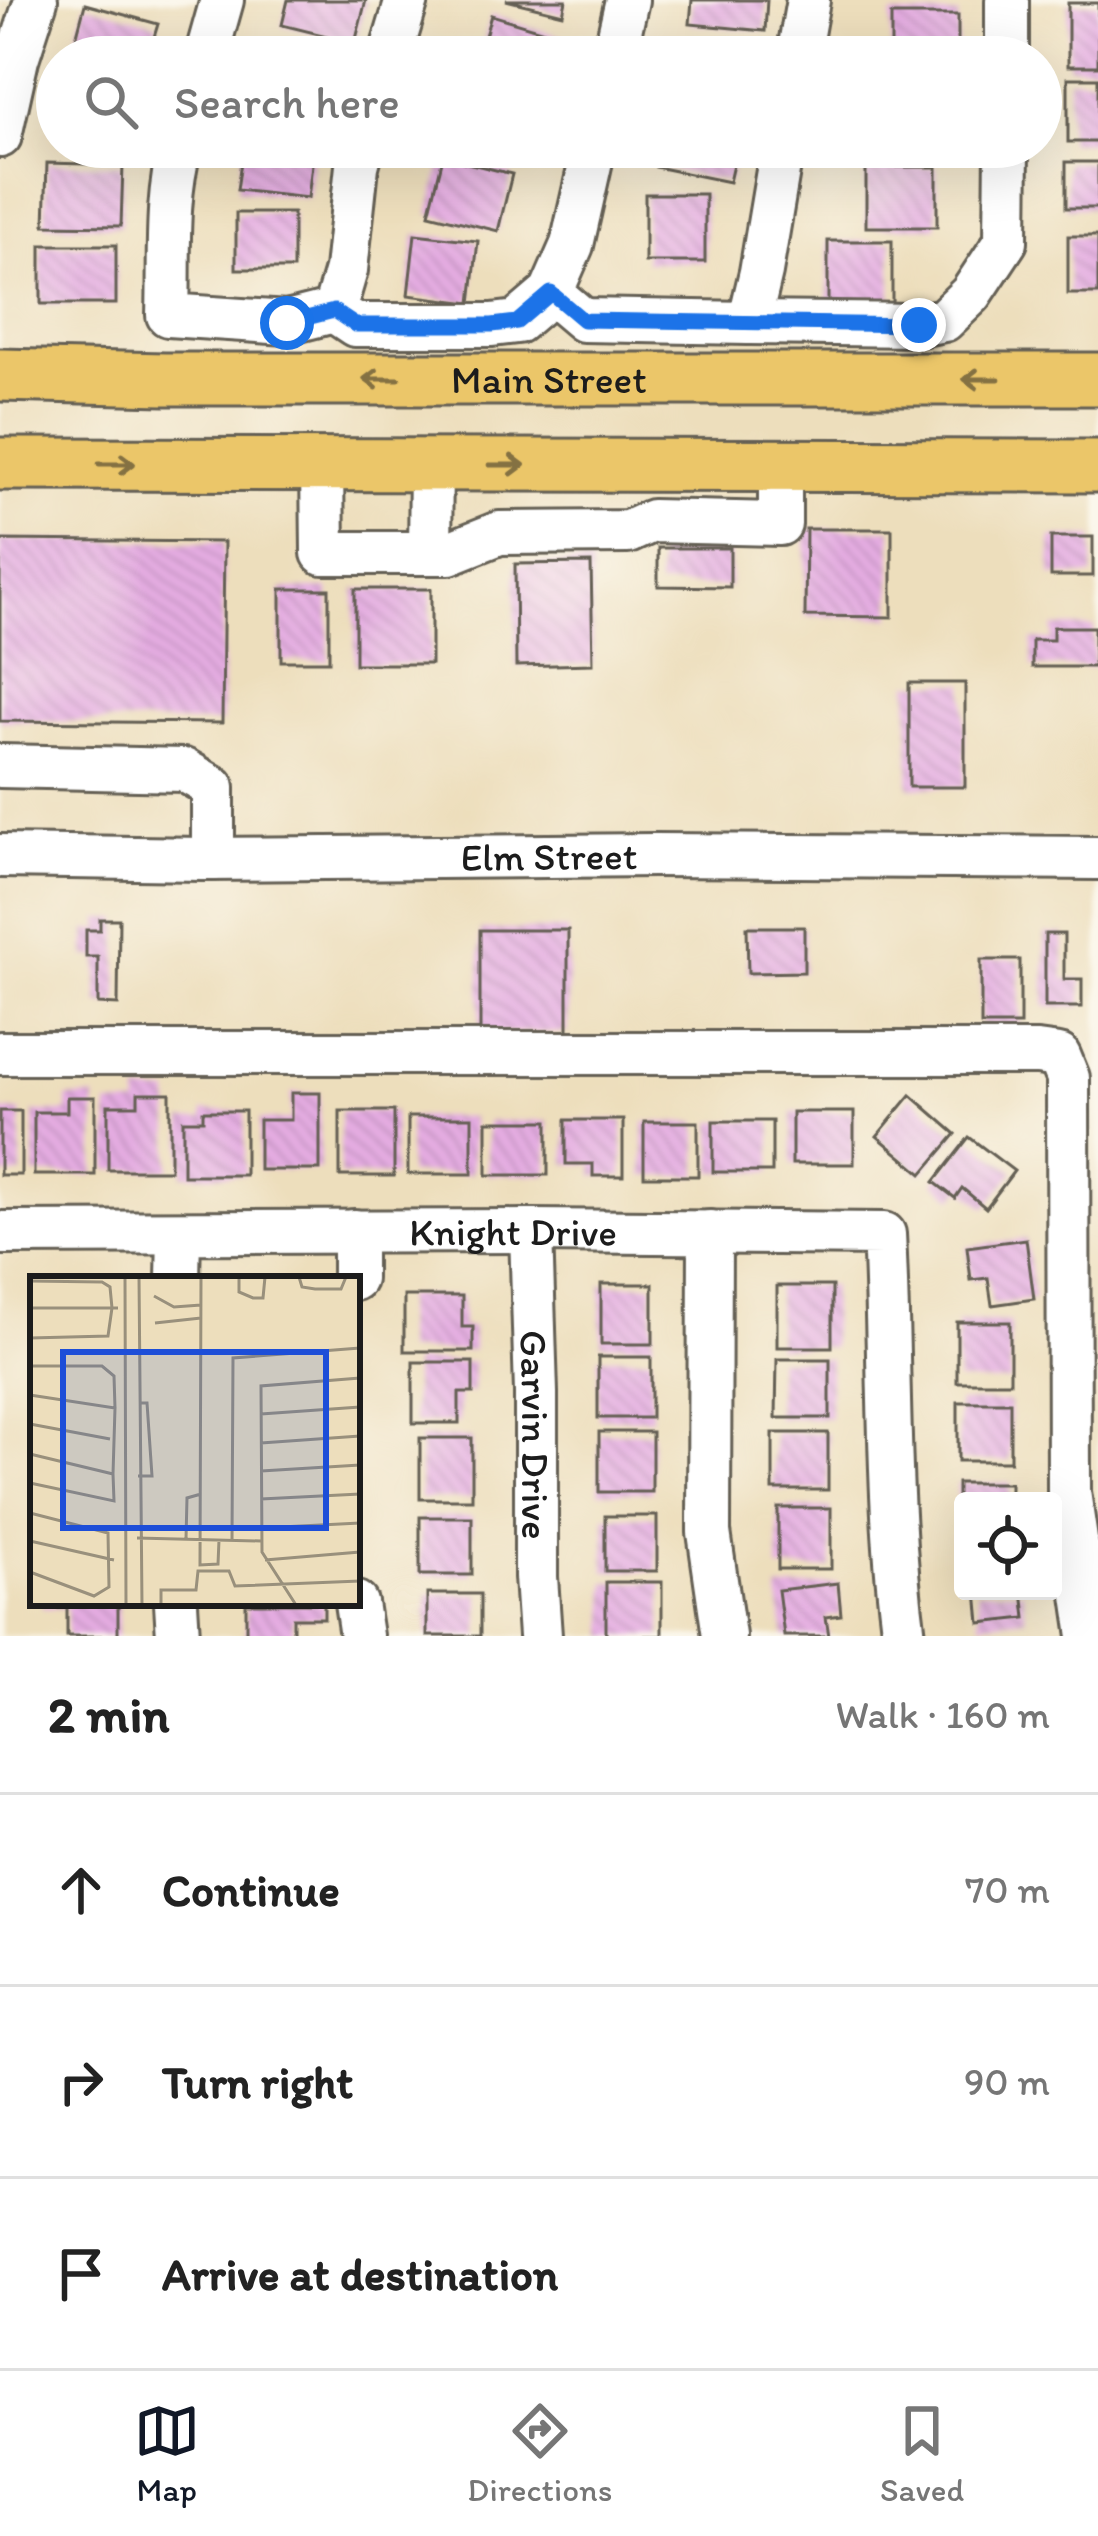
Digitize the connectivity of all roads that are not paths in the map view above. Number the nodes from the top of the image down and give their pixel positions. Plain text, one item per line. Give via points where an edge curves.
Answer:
1 (36, 0) edge
2 (222, 0) edge
3 (407, 0) edge
4 (627, 0) edge
5 (808, 0) edge
6 (1007, 0) edge
7 (212, 36) edge
8 (396, 36) edge
9 (619, 36) edge
10 (802, 36) edge
11 (1007, 36) edge
12 (0, 136) edge
13 (175, 168) edge
14 (357, 168) edge
15 (589, 168) edge
16 (778, 168) edge
17 (1006, 168) edge
18 (551, 293) junction
19 (334, 311) junction
20 (748, 323) junction
21 (0, 375) edge
22 (1098, 379) edge
23 (0, 464) edge
24 (322, 464) junction
25 (431, 464) junction
26 (640, 465) junction
27 (780, 465) junction
28 (1098, 466) edge
29 (638, 528) junction
30 (430, 553) junction
31 (0, 766) edge
32 (0, 856) edge
33 (1098, 858) edge
34 (213, 859) junction
35 (0, 1053) edge
36 (354, 1231) junction
37 (531, 1231) junction
38 (710, 1232) junction
39 (0, 1233) edge
40 (179, 1234) junction
41 (178, 1276) edge
42 (354, 1276) edge
43 (176, 1606) edge
44 (356, 1606) edge
45 (178, 1636) edge
46 (361, 1636) edge
47 (540, 1636) edge
48 (724, 1636) edge
49 (904, 1636) edge
50 (1090, 1636) edge

1 - 12 street
2 - 7 street
3 - 8 street
4 - 9 street
5 - 10 street
6 - 11 street
13 - 19 street via 169,316 287,323
14 - 19 street
15 - 18 street via 572,245
16 - 20 street
17 - 20 street via 1006,241 944,320
18 - 19 street via 517,322 492,325 355,325
18 - 20 street via 583,320
22 -> 21 main road, Main Street
23 -> 24 main road
24 - 25 main road
24 - 30 street via 323,553
25 -> 26 main road
25 - 30 street
26 - 27 main road
26 - 29 street
27 - 28 main road
27 - 29 street via 780,524 652,521
29 - 30 street via 499,533
31 - 34 street via 184,770 213,787
32 - 34 street, Elm Street
33 - 34 street, Elm Street
35 - 50 street via 1059,1056 1068,1078 1069,1492
36 - 37 street, Knight Drive
36 - 40 street, Knight Drive
36 - 42 street
37 - 38 street, Knight Drive
37 - 47 street, Garvin Drive
38 - 48 street via 710,1532
38 - 49 street, Knight Drive via 884,1234
39 - 40 street, Knight Drive
40 - 41 street
43 - 45 street
44 - 46 street

